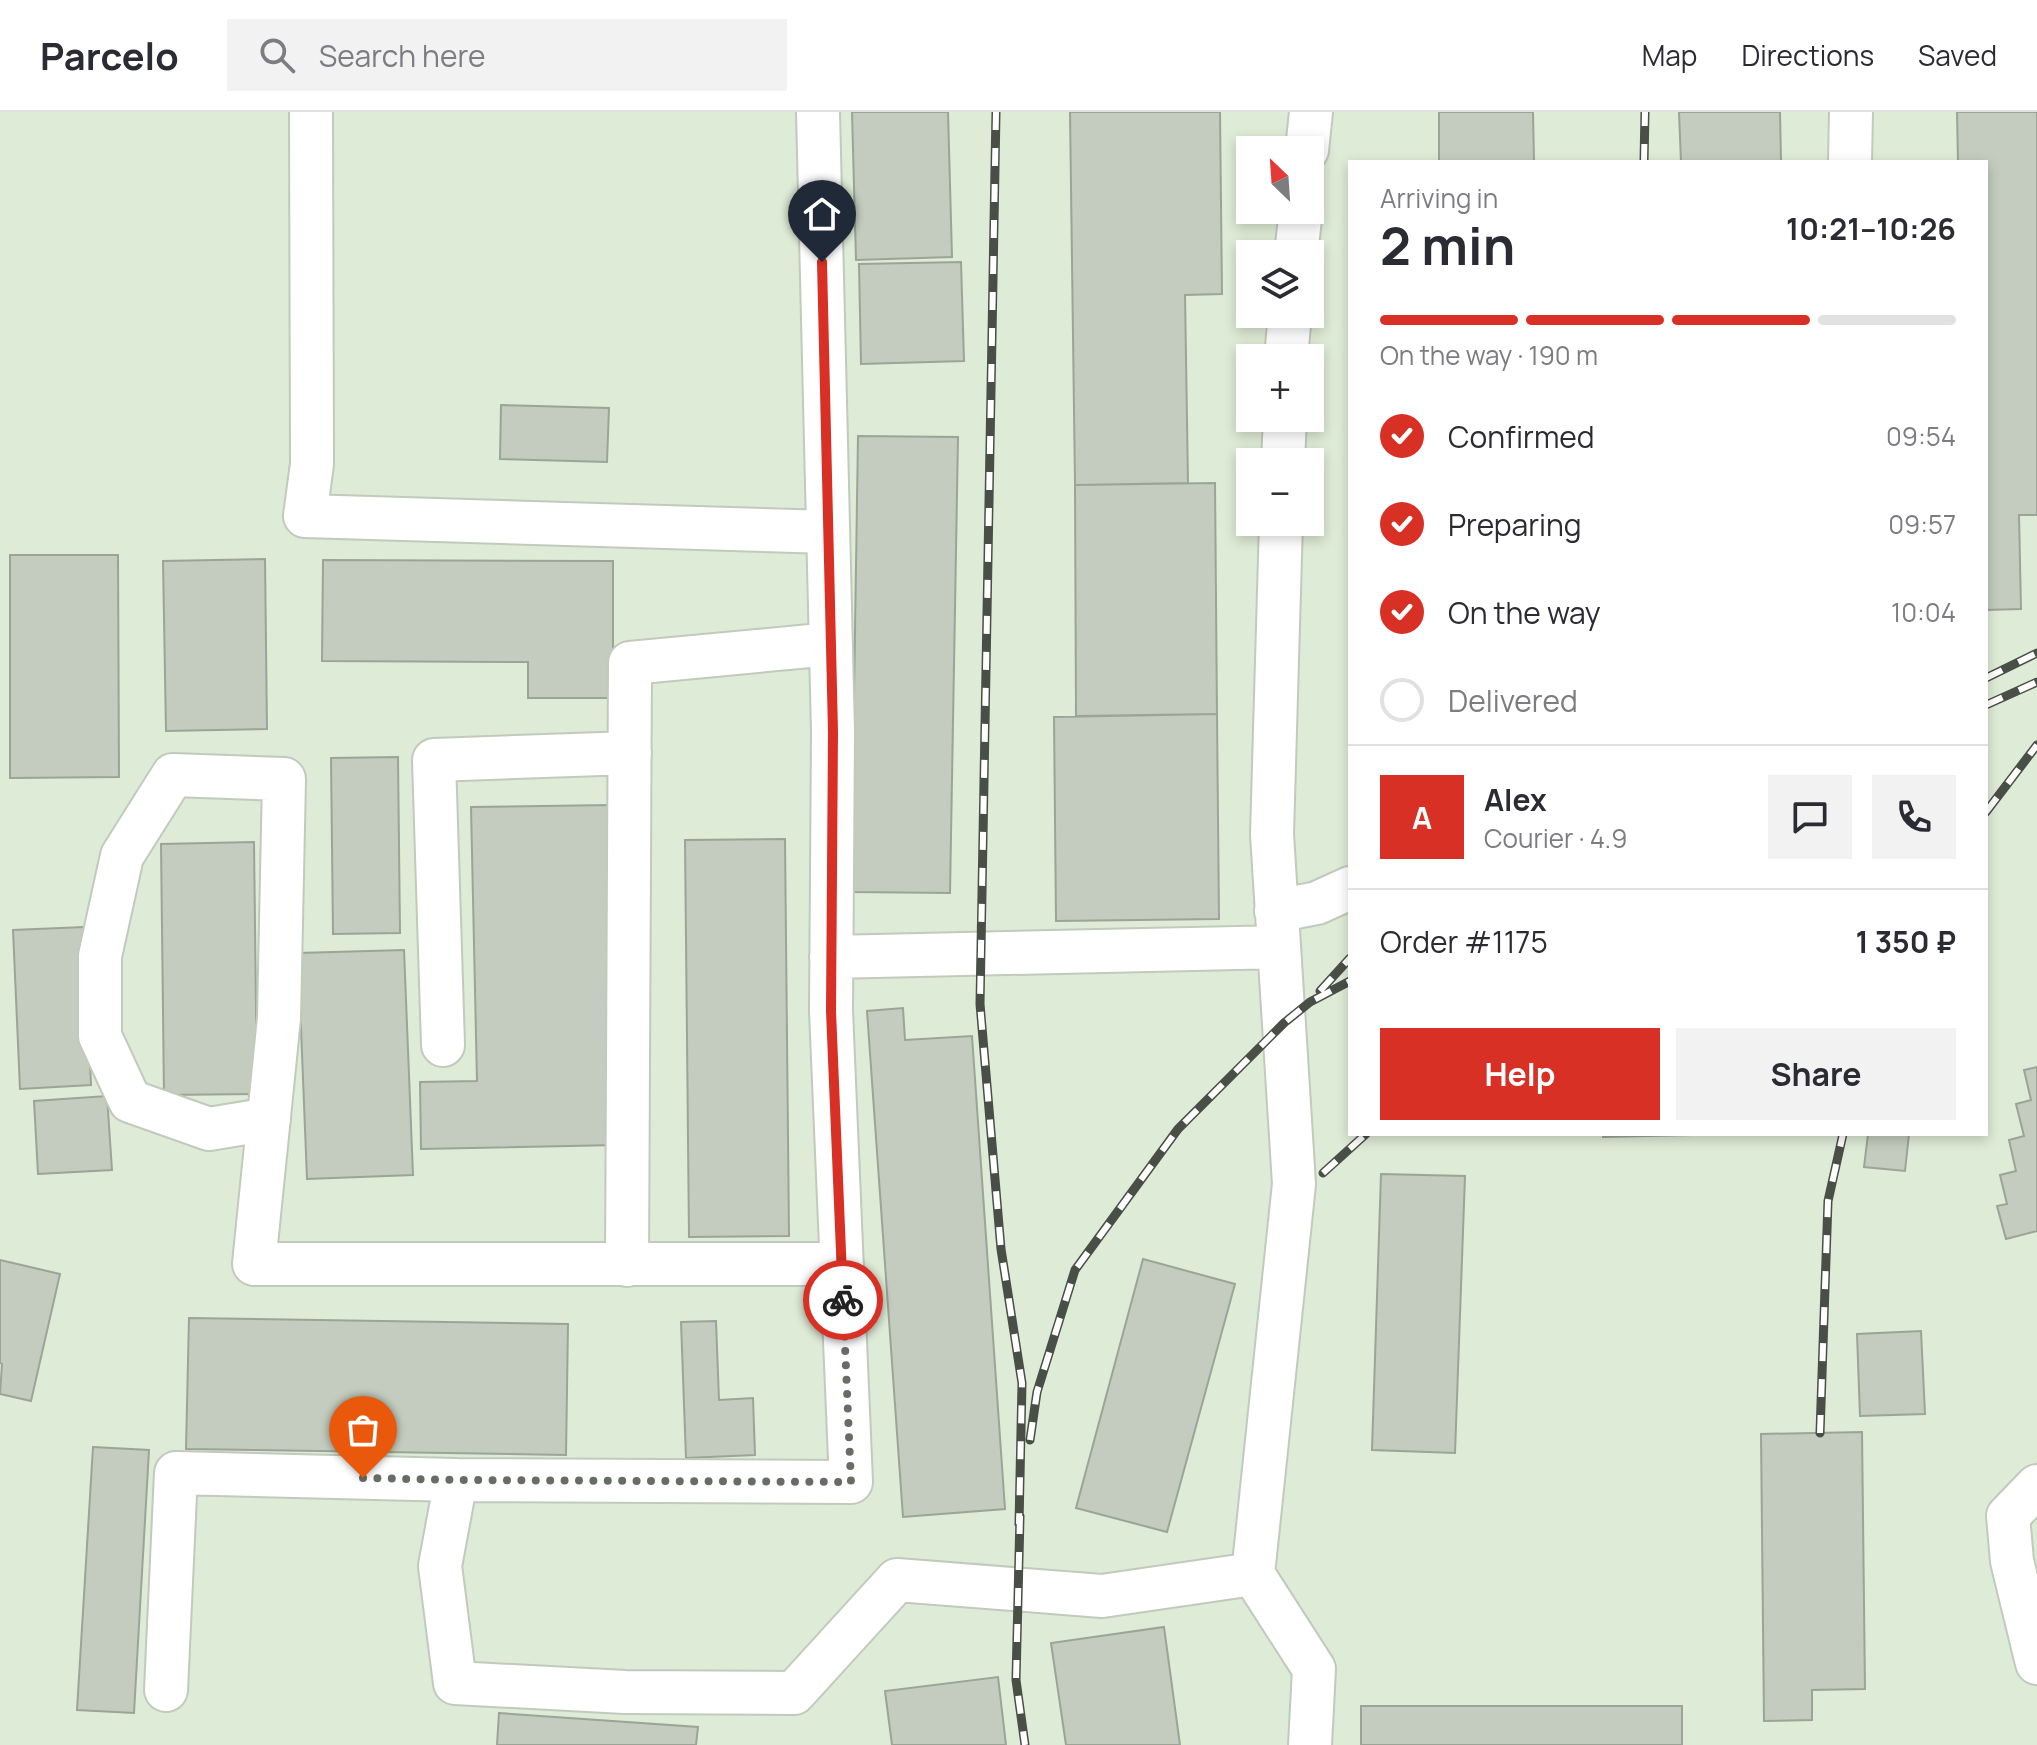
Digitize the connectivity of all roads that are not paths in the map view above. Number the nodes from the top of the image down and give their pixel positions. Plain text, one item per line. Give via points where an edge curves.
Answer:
1 (311, 112) edge
2 (818, 112) edge
3 (1311, 112) edge
4 (1851, 112) edge
5 (1308, 136) edge
6 (1850, 160) edge
7 (828, 532) junction
8 (1281, 536) edge
9 (831, 644) junction
10 (630, 753) junction
11 (1348, 889) edge
12 (1278, 929) junction
13 (831, 957) junction
14 (443, 1045) dead end
15 (269, 1119) junction
16 (842, 1264) junction
17 (627, 1265) junction
18 (456, 1480) junction
19 (2037, 1486) edge
20 (1253, 1574) junction
21 (2037, 1663) edge
22 (166, 1690) dead end
23 (1310, 1745) edge

1 - 7 lane via 312,464 305,516
2 - 7 lane
3 - 5 lane
4 - 6 lane
7 - 9 lane
8 - 12 lane via 1272,834
9 - 10 lane via 630,663
9 - 13 lane
10 - 14 lane via 434,760
10 - 17 lane
11 - 12 lane
12 - 13 lane
12 - 20 lane via 1294,1184
13 - 16 lane
15 - 15 lane via 279,1018 284,779 173,775 122,856 100,956 100,1036 130,1101 209,1129
15 - 17 lane via 254,1264
16 - 17 lane
16 - 18 lane via 851,1482
18 - 20 lane via 440,1566 455,1683 794,1693 897,1580 1102,1596
18 - 22 lane via 176,1473
19 - 21 lane via 2008,1516 2012,1561
20 - 23 lane via 1314,1669

